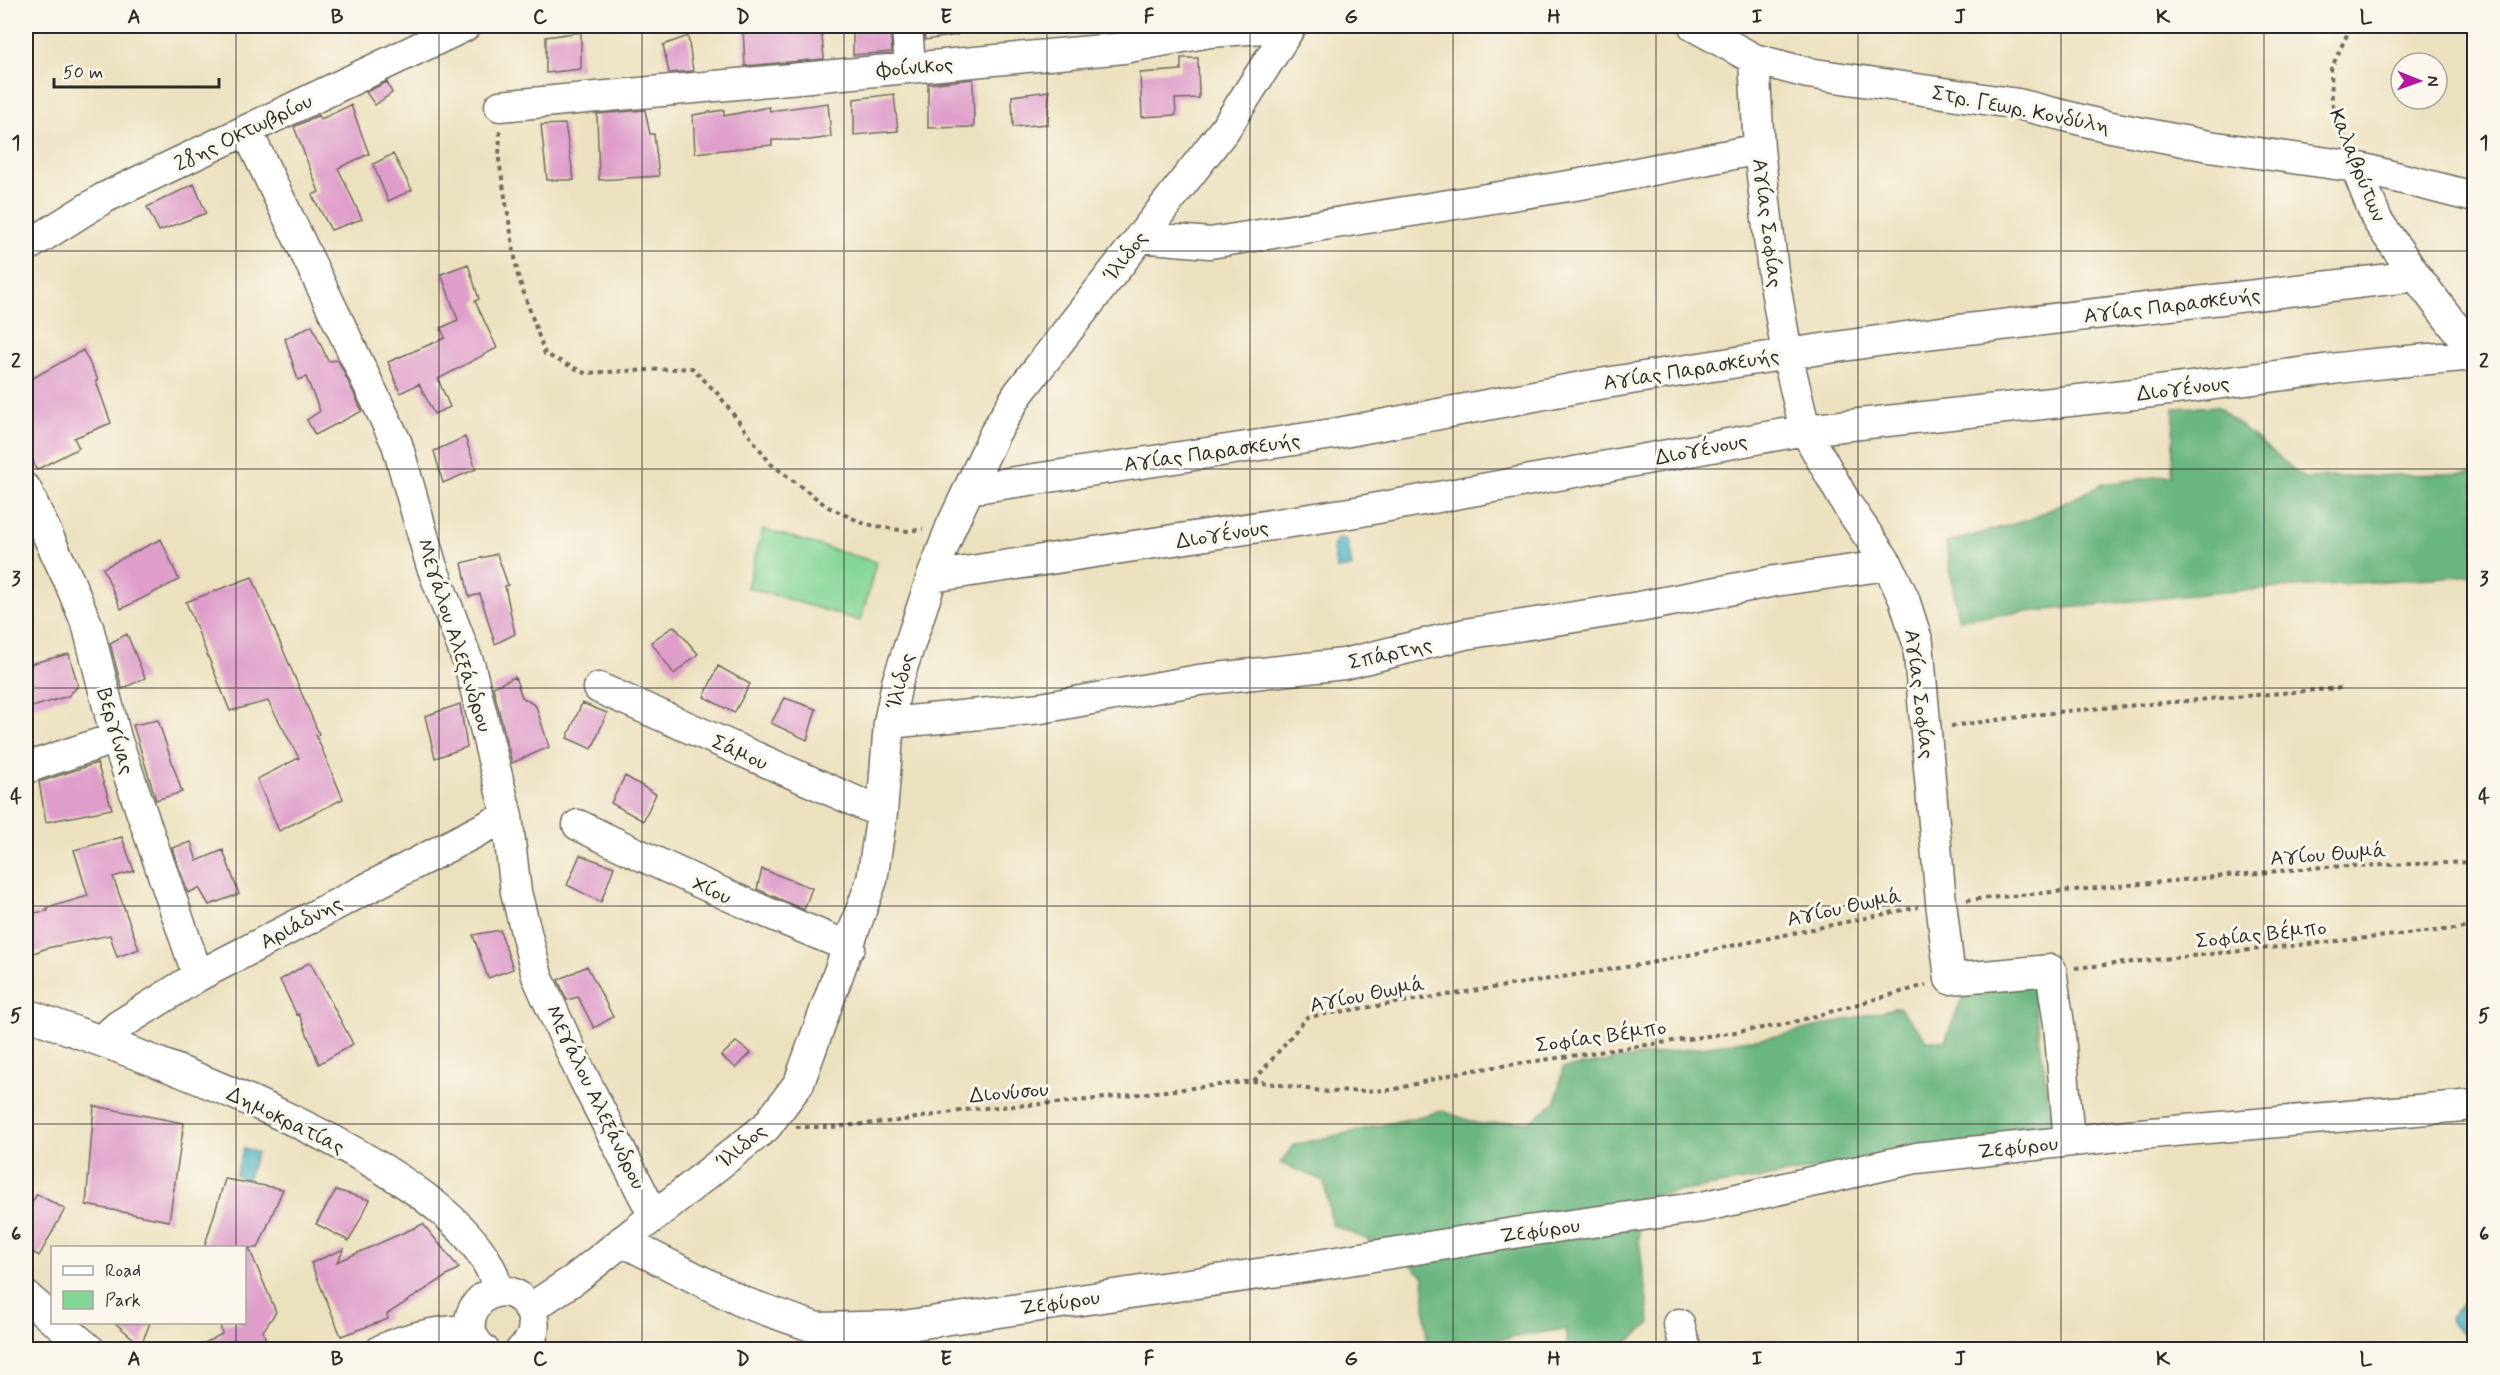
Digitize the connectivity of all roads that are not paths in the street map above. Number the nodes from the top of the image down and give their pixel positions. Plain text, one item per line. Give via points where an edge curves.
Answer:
1 (465, 26) edge
2 (907, 26) edge
3 (1290, 26) edge
4 (1694, 26) edge
5 (1754, 59) junction
6 (910, 67) junction
7 (500, 106) road end
8 (247, 131) junction
9 (1759, 149) junction
10 (2356, 167) junction
11 (2475, 197) edge
12 (1140, 237) junction
13 (26, 247) edge
14 (2416, 276) junction
15 (1788, 354) junction
16 (2475, 354) edge
17 (1805, 430) junction
18 (26, 489) edge
19 (969, 489) junction
20 (1888, 566) junction
21 (932, 577) junction
22 (599, 688) dead end
23 (889, 723) junction
24 (116, 738) junction
25 (26, 768) edge
26 (882, 813) junction
27 (507, 816) junction
28 (578, 825) dead end
29 (850, 947) junction
30 (198, 976) junction
31 (26, 1014) edge
32 (106, 1043) junction
33 (2475, 1105) edge
34 (2069, 1141) junction
35 (654, 1216) junction
36 (622, 1241) junction
37 (496, 1292) junction
38 (26, 1296) edge
39 (531, 1308) junction
40 (51, 1318) edge
41 (58, 1324) edge
42 (477, 1340) edge
43 (525, 1348) edge
44 (90, 1350) edge
45 (381, 1350) edge

1 - 8 street, 28ης Οκτωβρίου
2 - 6 street
3 - 6 street, Φοίνικος via 1210,32 1124,48
3 - 12 street, Ίλιδος via 1225,129
4 - 5 street, Στρ. Γεωρ. Κονδύλη
5 - 9 street, Αγίας Σοφίας
5 - 10 street, Στρ. Γεωρ. Κονδύλη via 1808,73 2018,104 2209,146
6 - 7 street, Φοίνικος
8 - 13 street, 28ης Οκτωβρίου via 104,198
8 - 27 street, Μεγάλου Αλεξάνδρου via 397,444 431,564 470,667
9 - 12 street via 1581,184 1210,243
9 - 15 street, Αγίας Σοφίας via 1773,272
10 - 11 street, Στρ. Γεωρ. Κονδύλη
10 - 14 street, Καλαβρύτων via 2377,220
12 - 19 street, Ίλιδος via 1018,394
14 - 15 street, Αγίας Παρασκευής
14 - 16 street, Καλαβρύτων
15 - 17 street, Αγίας Σοφίας
15 - 19 street, Αγίας Παρασκευής via 1587,386 1333,434
16 - 17 street, Διογένους
17 - 20 street, Αγίας Σοφίας via 1846,503
17 - 21 street, Διογένους via 1356,512
18 - 24 street, Βεργίνας via 88,627
19 - 21 street, Ίλιδος
20 - 23 street, Σπάρτης via 1775,581 1465,634 1344,664 1199,680 1041,708
20 - 34 street, Αγίας Σοφίας via 1918,643 1950,979 2051,970
21 - 23 street, Ίλιδος via 897,684
22 - 26 street, Σάμου
23 - 26 street, Ίλιδος
24 - 25 street
24 - 30 street, Βεργίνας
26 - 29 street, Ίλιδος via 872,880
27 - 30 street, Αριάδνης
27 - 35 street, Μεγάλου Αλεξάνδρου via 516,892 537,976
28 - 29 street, Χίου via 690,880
29 - 35 street, Ίλιδος via 799,1083 766,1127
30 - 32 street, Αριάδνης via 118,1026
31 - 32 street, Δημοκρατίας
32 - 37 street, Δημοκρατίας via 264,1108 410,1186 470,1238 493,1272
33 - 34 street, Ζεφύρου
34 - 36 street, Ζεφύρου via 1916,1158 1702,1207 903,1326 817,1328 743,1302
35 - 36 street, Ίλιδος
36 - 39 street, Ίλιδος
37 - 39 street via 516,1294
37 - 42 street via 473,1310
38 - 40 street
39 - 43 street via 534,1328
41 - 44 street
42 - 45 street via 436,1331

